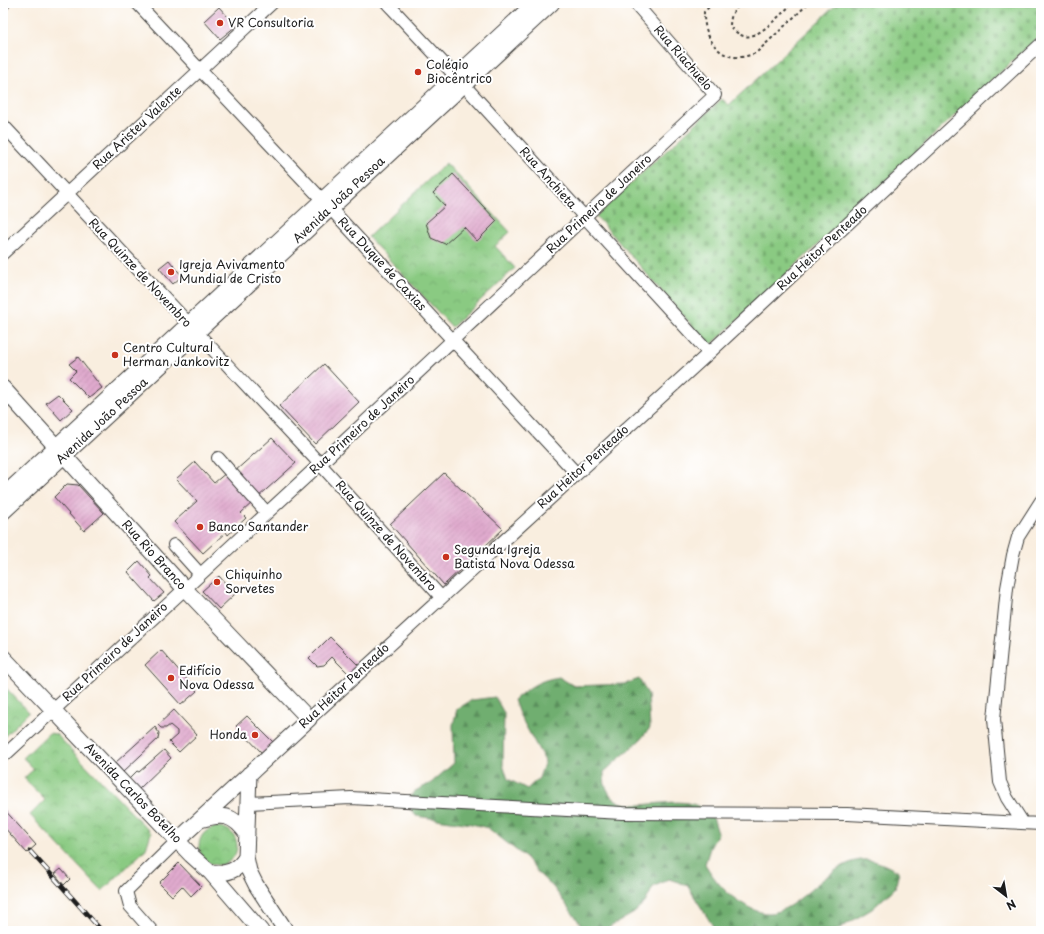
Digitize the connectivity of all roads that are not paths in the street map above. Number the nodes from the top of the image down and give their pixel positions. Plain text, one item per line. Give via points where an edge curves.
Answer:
1 (137, 3) edge
2 (272, 3) edge
3 (387, 3) edge
4 (535, 3) edge
5 (552, 3) edge
6 (634, 3) edge
7 (515, 29) junction
8 (1041, 44) edge
9 (199, 69) junction
10 (460, 80) junction
11 (715, 94) joint
12 (3, 125) edge
13 (67, 194) junction
14 (326, 204) junction
15 (584, 217) junction
16 (3, 253) edge
17 (192, 328) junction
18 (453, 341) junction
19 (709, 353) junction
20 (3, 388) edge
21 (61, 451) junction
22 (218, 458) dead end
23 (320, 464) junction
24 (576, 473) junction
25 (29, 480) junction
26 (3, 496) edge
27 (1041, 501) edge
28 (3, 512) edge
29 (267, 512) junction
30 (174, 545) dead end
31 (200, 574) junction
32 (184, 588) junction
33 (441, 597) junction
34 (3, 657) edge
35 (53, 709) junction
36 (309, 718) junction
37 (7, 753) dead end
38 (249, 774) junction
39 (248, 803) junction
40 (198, 821) junction
41 (1023, 823) junction
42 (1041, 824) edge
43 (247, 834) junction
44 (178, 840) junction
45 (191, 855) junction
46 (246, 857) junction
47 (211, 873) junction
48 (152, 931) edge
49 (261, 931) edge
50 (286, 931) edge

1 - 9 street, Rua Duque de Caxias
2 - 9 street, Rua Aristeu Valente
3 - 10 street, Rua Anchieta
4 - 7 main road, Avenida João Pessoa
5 - 7 main road, Avenida João Pessoa
6 - 11 street, Rua Riachuelo
7 - 10 main road, Avenida João Pessoa
8 - 19 street, Rua Heitor Penteado
9 - 13 street, Rua Aristeu Valente
9 - 14 street, Rua Duque de Caxias
10 - 14 main road, Avenida João Pessoa
10 - 15 street, Rua Anchieta
11 - 15 street, Rua Primeiro de Janeiro
12 - 13 street, Rua Quinze de Novembro
13 - 16 street, Rua Aristeu Valente
13 - 17 street, Rua Quinze de Novembro
14 - 17 main road, Avenida João Pessoa
14 - 18 street, Rua Duque de Caxias
15 - 18 street, Rua Primeiro de Janeiro
15 - 19 street, Rua Anchieta
17 - 21 main road, Avenida João Pessoa
17 - 23 street, Rua Quinze de Novembro
18 - 23 street, Rua Primeiro de Janeiro
18 - 24 street, Rua Duque de Caxias
19 - 24 street, Rua Heitor Penteado
20 - 21 main road, Rua Rio Branco
21 - 25 main road, Avenida João Pessoa
21 - 32 main road, Rua Rio Branco
22 - 29 street
23 - 29 street, Rua Primeiro de Janeiro
23 - 33 street, Rua Quinze de Novembro
24 - 33 street, Rua Heitor Penteado
25 - 26 main road, Avenida João Pessoa
25 - 28 main road, Avenida João Pessoa
27 - 41 street via 1018,537 1012,555 994,719 1000,782
29 - 31 street, Rua Primeiro de Janeiro
30 - 31 street
31 - 32 street, Rua Primeiro de Janeiro
32 - 35 street, Rua Primeiro de Janeiro
32 - 36 main road, Rua Rio Branco
33 - 36 street, Rua Heitor Penteado
34 - 35 main road, Avenida Carlos Botelho
35 - 37 street, Rua Primeiro de Janeiro
35 - 44 main road, Avenida Carlos Botelho
36 - 38 main road, Rua Heitor Penteado
38 - 39 main road
38 - 40 main road, Rua Heitor Penteado
39 - 41 street via 351,798 622,813 847,814
39 - 43 main road
40 - 43 main road via 218,815 228,817
40 - 44 main road, Rua Heitor Penteado
40 - 45 main road via 190,835
41 - 42 street
43 - 46 main road
44 - 45 main road, Avenida Carlos Botelho
44 - 48 street, Rua Heitor Penteado via 126,891 130,906
45 - 47 main road, Avenida Carlos Botelho
46 - 47 main road via 232,871 225,874
46 - 50 main road via 256,885
47 - 49 main road, Avenida Carlos Botelho

